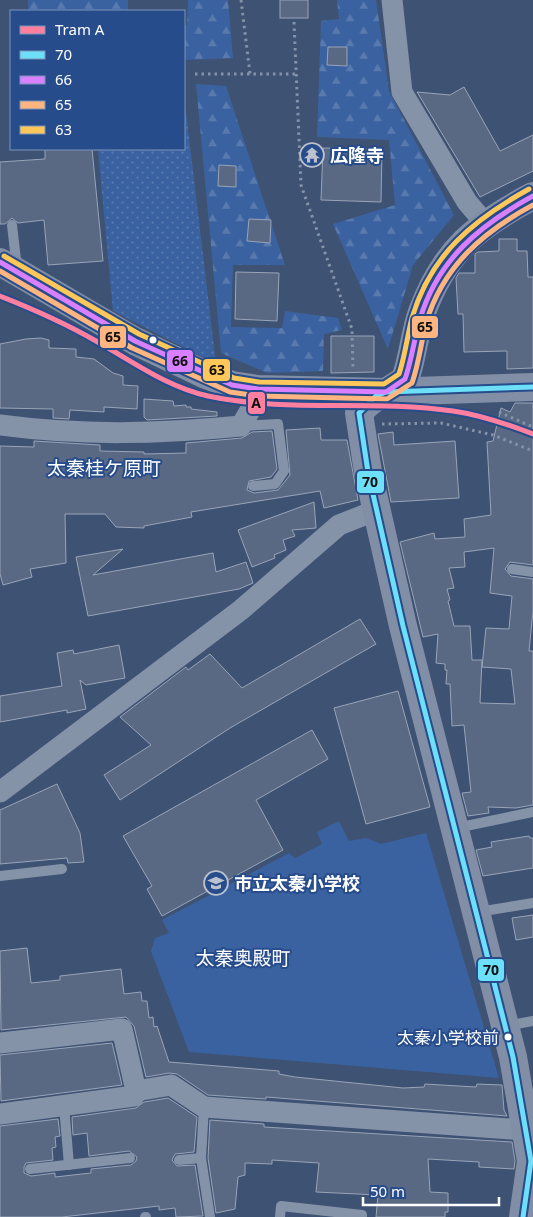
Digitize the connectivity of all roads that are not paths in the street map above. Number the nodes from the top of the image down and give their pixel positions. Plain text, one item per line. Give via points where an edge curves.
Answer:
1 (392, 0) edge
2 (533, 196) edge
3 (485, 223) junction
4 (12, 225) dead end
5 (5, 265) edge
6 (533, 387) edge
7 (258, 389) junction
8 (386, 392) junction
9 (0, 425) edge
10 (241, 426) junction
11 (253, 486) dead end
12 (376, 510) junction
13 (512, 569) dead end
14 (533, 572) edge
15 (0, 792) edge
16 (533, 812) edge
17 (456, 828) junction
18 (62, 869) dead end
19 (0, 876) edge
20 (533, 903) edge
21 (477, 912) junction
22 (533, 1021) edge
23 (505, 1027) junction
24 (0, 1043) edge
25 (136, 1091) junction
26 (64, 1106) junction
27 (204, 1107) junction
28 (0, 1114) edge
29 (529, 1139) edge
30 (130, 1158) dead end
31 (202, 1158) junction
32 (179, 1160) dead end
33 (69, 1165) junction
34 (30, 1169) dead end
35 (210, 1217) edge
36 (280, 1217) edge
37 (362, 1217) edge
38 (523, 1217) edge

1 - 3 street via 402,92 467,202
2 - 3 main road
3 - 8 main road via 450,256 422,312 405,379
4 - 5 lane via 16,260
5 - 7 main road via 135,341 206,376
6 - 8 main road
7 - 8 main road
7 - 10 street via 255,402
8 - 12 main road via 376,396 359,414
9 - 10 street via 34,430 145,434
10 - 11 lane via 278,424 284,471 275,484
12 - 15 street via 340,525 242,609
12 - 17 main road
13 - 14 lane
16 - 17 lane
17 - 21 main road
18 - 19 lane
20 - 21 lane
21 - 23 main road
22 - 23 lane
23 - 29 main road
24 - 25 street via 122,1029
25 - 26 street via 134,1096
25 - 27 street via 172,1085
26 - 28 street
26 - 33 lane
27 - 29 street
27 - 31 lane
29 - 38 main road via 531,1160
30 - 33 lane
31 - 32 lane
31 - 35 lane
33 - 34 lane
36 - 37 lane via 281,1206

